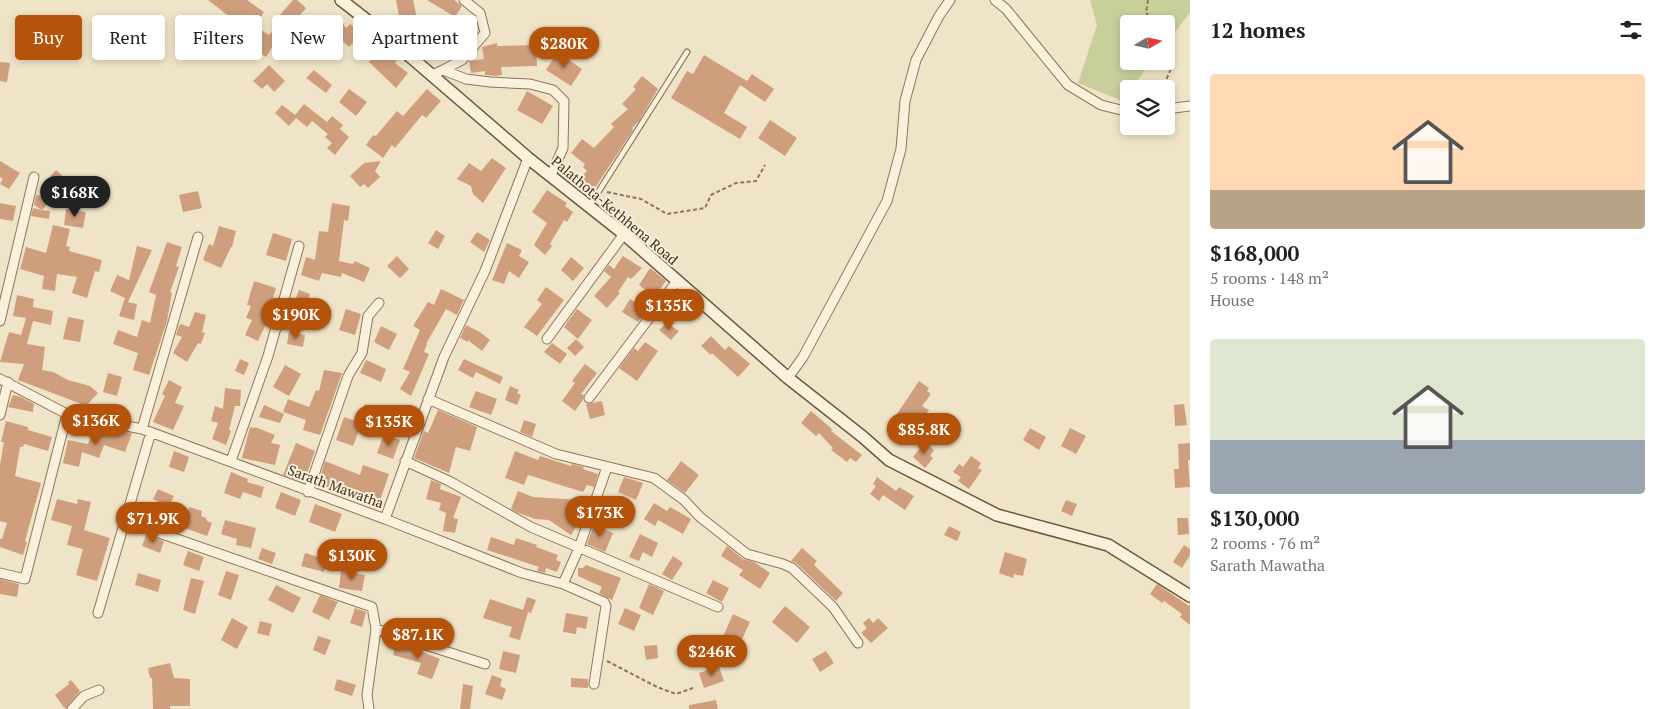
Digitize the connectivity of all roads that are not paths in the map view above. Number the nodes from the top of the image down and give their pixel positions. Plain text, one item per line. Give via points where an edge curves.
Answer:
1 (341, 0) edge
2 (464, 0) edge
3 (950, 0) edge
4 (995, 0) edge
5 (687, 52) dead end
6 (443, 70) junction
7 (432, 76) junction
8 (1190, 106) edge
9 (1175, 108) edge
10 (1120, 110) edge
11 (528, 158) junction
12 (551, 175) junction
13 (34, 176) dead end
14 (590, 205) junction
15 (624, 234) junction
16 (198, 237) dead end
17 (299, 246) dead end
18 (677, 281) junction
19 (379, 303) dead end
20 (0, 321) edge
21 (547, 339) dead end
22 (788, 378) junction
23 (4, 380) edge
24 (589, 398) dead end
25 (428, 399) junction
26 (67, 414) junction
27 (0, 415) edge
28 (146, 430) junction
29 (231, 461) junction
30 (405, 461) junction
31 (607, 466) junction
32 (308, 492) junction
33 (385, 519) junction
34 (125, 521) junction
35 (579, 548) junction
36 (0, 573) edge
37 (563, 584) junction
38 (1190, 596) edge
39 (718, 607) dead end
40 (98, 614) dead end
41 (376, 629) junction
42 (858, 643) dead end
43 (485, 664) dead end
44 (594, 684) dead end
45 (99, 690) dead end
46 (72, 709) edge
47 (369, 709) edge

1 - 7 street, Palathota-Kethhena Road
2 - 6 street via 480,13 485,33 462,60
3 - 22 street via 916,60 905,100 901,149 888,201 803,357
4 - 10 street via 1068,85 1101,106
5 - 14 lane
6 - 7 street
6 - 12 street via 466,79 530,84 553,90 564,101 562,148
7 - 11 street, Palathota-Kethhena Road
8 - 9 street
11 - 12 street, Palathota-Kethhena Road
11 - 25 street, Sarath Mawatha via 485,271
12 - 14 street, Palathota-Kethhena Road
13 - 20 street
14 - 15 street, Palathota-Kethhena Road
15 - 18 street, Palathota-Kethhena Road
15 - 21 street
16 - 28 street
17 - 29 street via 268,356
18 - 22 street, Palathota-Kethhena Road
18 - 24 street
19 - 32 street via 368,316 362,353 348,376
22 - 38 street, Palathota-Kethhena Road via 888,460 997,515 1108,545
23 - 26 street, Sarath Mawatha
23 - 27 street
25 - 30 street, Sarath Mawatha
25 - 31 street via 556,454
26 - 28 street, Sarath Mawatha
26 - 36 street via 25,579
28 - 29 street, Sarath Mawatha
28 - 34 street
29 - 32 street, Sarath Mawatha
30 - 33 street, Sarath Mawatha
30 - 35 street via 530,527
31 - 35 street
31 - 42 street via 654,478 747,554 792,568 833,607
32 - 33 street, Sarath Mawatha
33 - 37 street via 522,573
34 - 40 street
34 - 41 street via 372,607
35 - 37 street
35 - 39 street
37 - 44 street via 604,602 606,606
41 - 43 street
41 - 47 street via 367,695
45 - 46 street via 84,696

